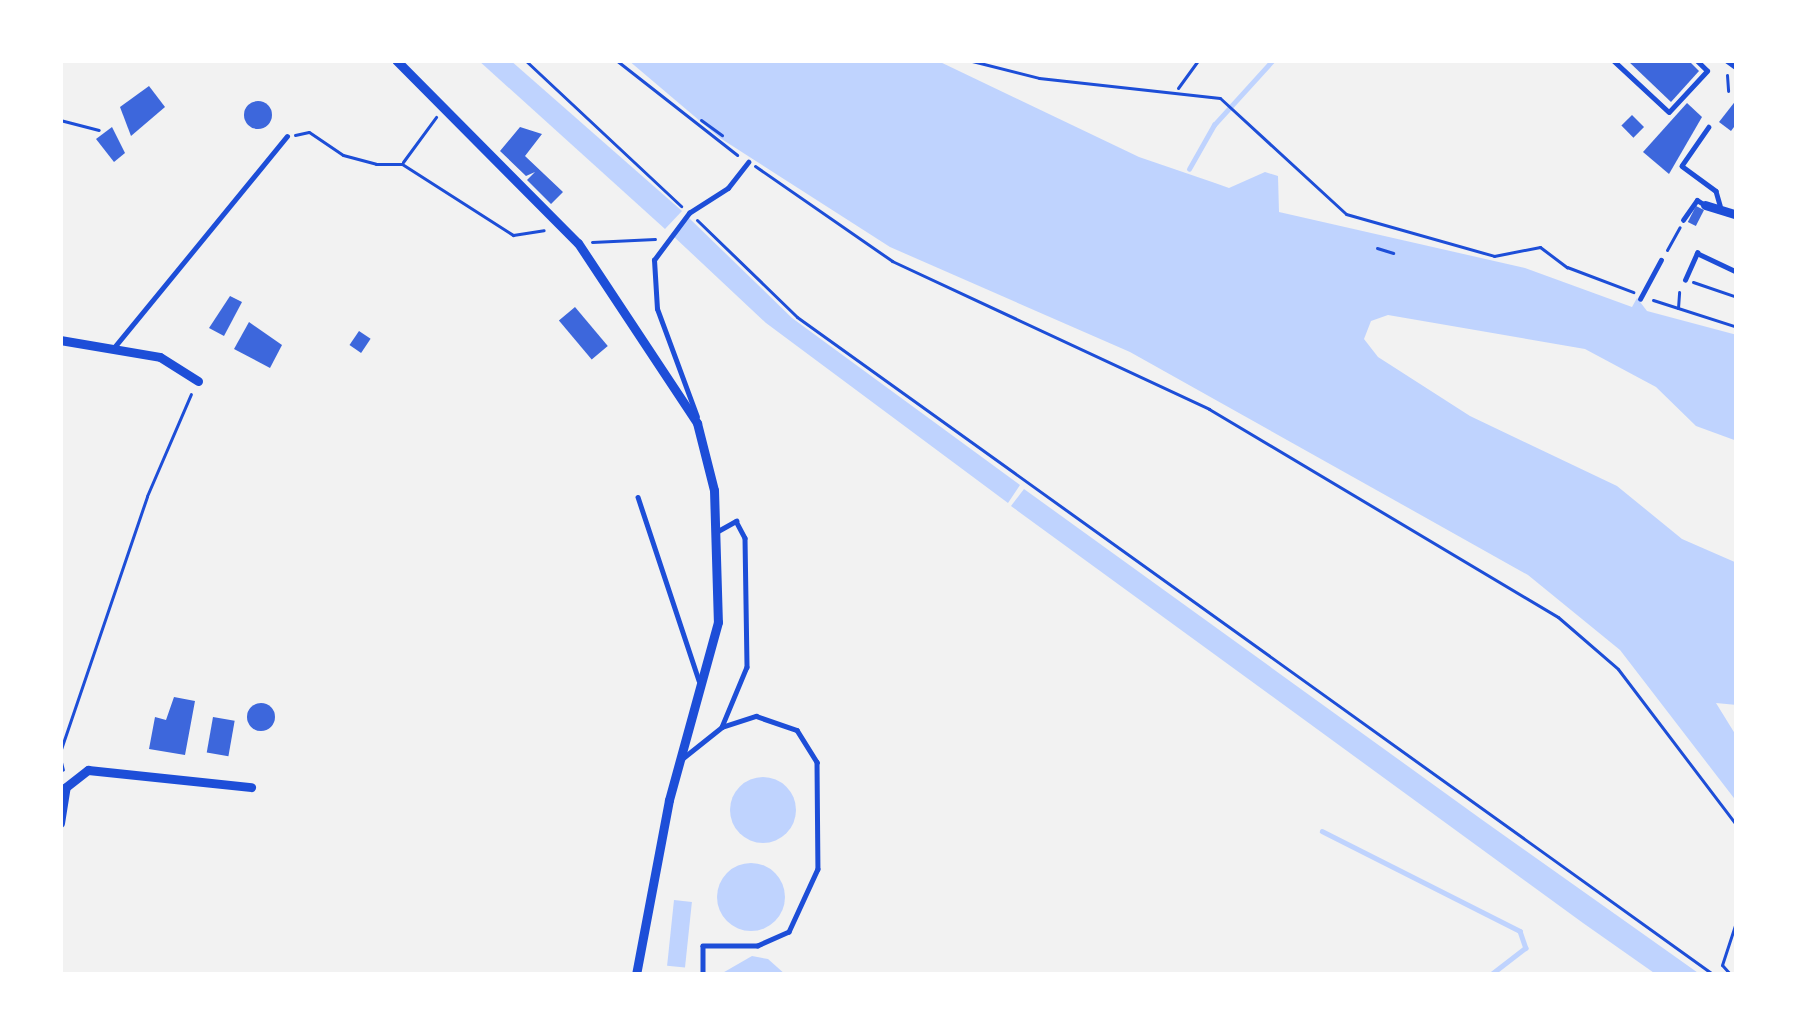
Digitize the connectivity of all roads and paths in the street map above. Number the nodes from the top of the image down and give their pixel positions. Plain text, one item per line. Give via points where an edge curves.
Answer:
1 (396, 60) edge
2 (525, 60) edge
3 (616, 60) edge
4 (968, 60) edge
5 (1198, 60) edge
6 (1469, 60) edge
7 (1501, 60) edge
8 (1613, 60) edge
9 (1696, 60) edge
10 (1727, 64) edge
11 (1737, 68) edge
12 (1177, 90) junction
13 (1728, 91) dead end
14 (445, 106) junction
15 (701, 120) dead end
16 (60, 121) edge
17 (711, 127) junction
18 (1709, 127) dead end
19 (99, 130) dead end
20 (309, 132) dead end
21 (704, 135) junction
22 (722, 135) dead end
23 (287, 136) dead end
24 (748, 162) junction
25 (402, 164) junction
26 (1701, 203) joint
27 (1720, 205) junction
28 (689, 213) junction
29 (1737, 215) edge
30 (1683, 220) joint
31 (563, 227) junction
32 (664, 239) junction
33 (1392, 239) dead end
34 (578, 243) junction
35 (1377, 248) dead end
36 (1661, 260) joint
37 (1567, 267) dead end
38 (1737, 272) edge
39 (1685, 280) junction
40 (1737, 297) edge
41 (1640, 299) dead end
42 (1678, 308) dead end
43 (60, 340) edge
44 (110, 352) junction
45 (198, 381) joint
46 (697, 423) junction
47 (638, 497) dead end
48 (716, 532) junction
49 (703, 691) junction
50 (722, 727) junction
51 (60, 755) edge
52 (682, 759) junction
53 (75, 777) junction
54 (251, 787) dead end
55 (60, 823) edge
56 (1737, 826) edge
57 (1737, 919) edge
58 (635, 975) edge
59 (703, 975) edge
60 (1714, 975) edge
61 (1731, 975) edge

1 - 14 street
2 - 28 path
3 - 21 path
4 - 12 path via 1057,81
5 - 12 path
6 - 7 path
8 - 9 lane via 1669,112 1707,71
10 - 11 lane
10 - 13 path
12 - 37 path via 1238,110 1346,214 1494,256 1529,245
14 - 25 path
14 - 31 street
15 - 17 path
16 - 19 path
17 - 21 path
17 - 22 path
18 - 27 lane via 1682,166 1716,191
20 - 25 path via 343,155
21 - 24 path
23 - 44 lane
24 - 28 lane via 728,188
24 - 56 path via 892,261 1209,409 1558,617 1627,680
25 - 31 path via 513,235
26 - 27 street
26 - 30 lane
27 - 29 street
28 - 32 lane
28 - 60 path via 816,331
30 - 36 path
31 - 34 street
32 - 34 path
32 - 46 lane via 653,292 693,392
33 - 35 path via 1390,252
34 - 46 street
36 - 41 lane
38 - 39 lane via 1697,253
39 - 40 path
39 - 42 path
43 - 44 street
44 - 45 street via 160,357
45 - 51 path via 147,496
46 - 48 street
47 - 49 lane
48 - 49 street via 718,622
48 - 50 lane via 736,521 745,538 747,667
49 - 52 street
50 - 52 lane
50 - 59 lane via 755,716 797,730 817,762 818,869 789,932 758,946 703,946
51 - 53 path
52 - 58 street
53 - 54 street via 101,767
53 - 55 street
57 - 61 path via 1722,965

